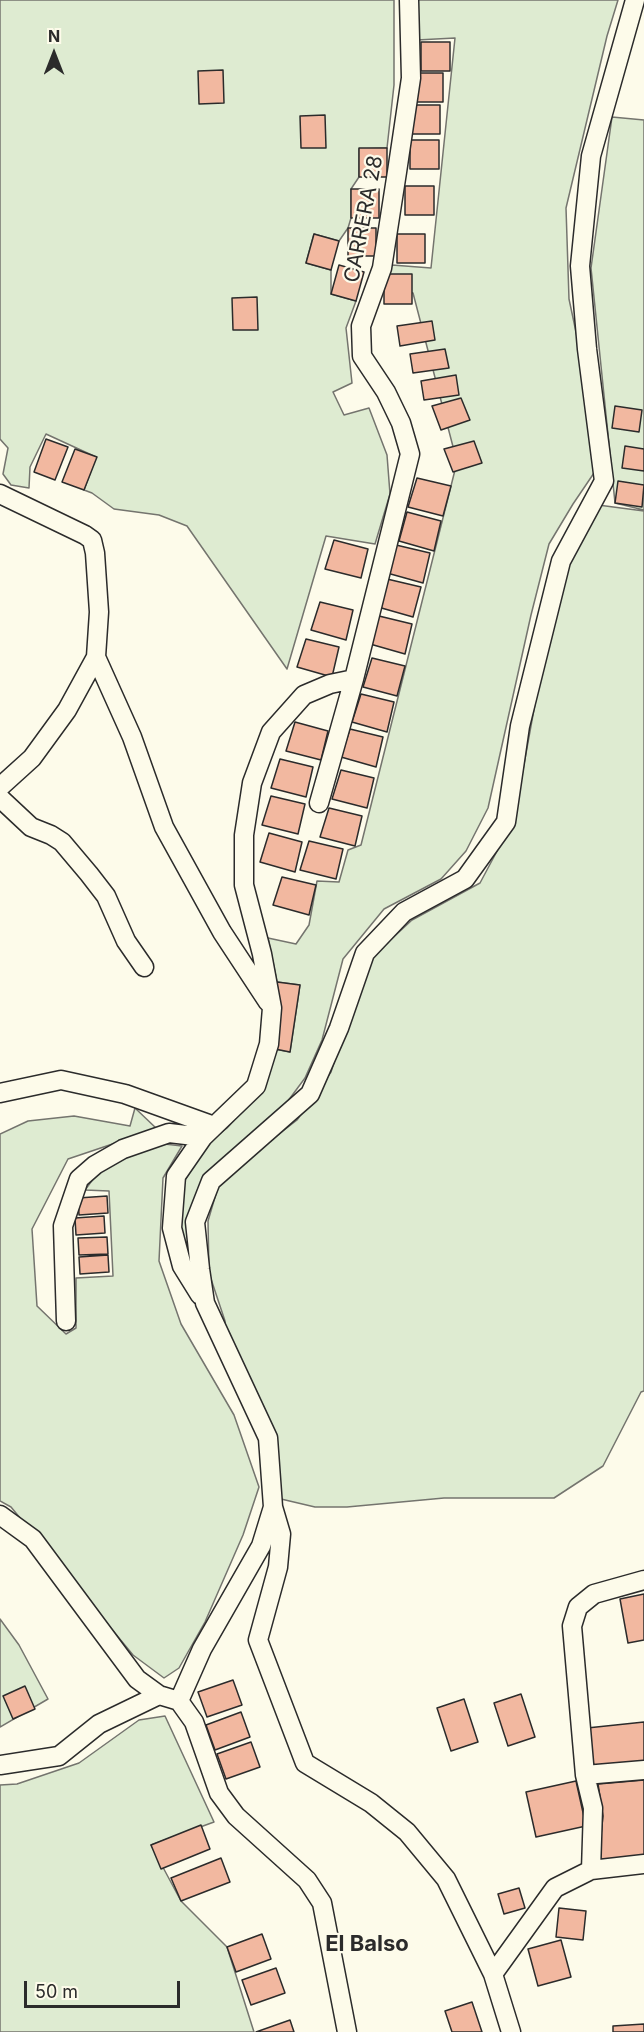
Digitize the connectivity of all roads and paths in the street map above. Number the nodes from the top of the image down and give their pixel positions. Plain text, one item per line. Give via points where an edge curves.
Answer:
1 (409, 0) edge
2 (635, 0) edge
3 (0, 494) edge
4 (96, 657) junction
5 (354, 679) junction
6 (0, 787) edge
7 (0, 798) edge
8 (319, 803) dead end
9 (144, 967) dead end
10 (272, 1008) junction
11 (0, 1094) edge
12 (209, 1132) junction
13 (205, 1304) junction
14 (66, 1321) dead end
15 (273, 1507) junction
16 (0, 1515) edge
17 (644, 1580) edge
18 (159, 1695) junction
19 (180, 1701) junction
20 (0, 1765) edge
21 (644, 1770) edge
22 (585, 1775) junction
23 (644, 1864) edge
24 (591, 1870) junction
25 (493, 1974) junction
26 (347, 2032) edge
27 (511, 2032) edge

1 - 5 street, CARRERA 28 via 411,78 398,172 382,268 361,326 362,356 386,392 410,454
2 - 13 street via 591,156 580,266 604,482 561,561 520,726 506,822 465,879 404,912 365,952 339,1028 310,1094 211,1181 195,1222
3 - 4 street via 92,540 99,612
4 - 6 street via 67,710 32,758
4 - 10 street via 132,737 164,827 222,932
5 - 8 street, CARRERA 28
5 - 10 street via 303,696 271,732 252,783 244,835 244,885
7 - 9 street via 31,827 62,842 106,896 126,941
10 - 12 street via 269,1044 256,1086
11 - 12 street via 61,1080 124,1094
12 - 13 street via 176,1176 172,1228 182,1266
12 - 14 street via 170,1134 123,1149 94,1165 79,1179 63,1226
13 - 15 street via 268,1438
15 - 19 street via 261,1546 202,1648
15 - 25 street via 281,1534 278,1567 258,1640 305,1763 371,1803 407,1832 446,1879
16 - 18 street via 33,1539 137,1679
17 - 22 street via 594,1594 578,1607 572,1626
18 - 19 street
18 - 20 street via 99,1724 59,1756
19 - 26 street via 194,1722 219,1793 237,1816 307,1880 322,1903
21 - 22 street
22 - 24 street via 593,1808
23 - 24 street
24 - 25 street via 555,1888
25 - 27 street

